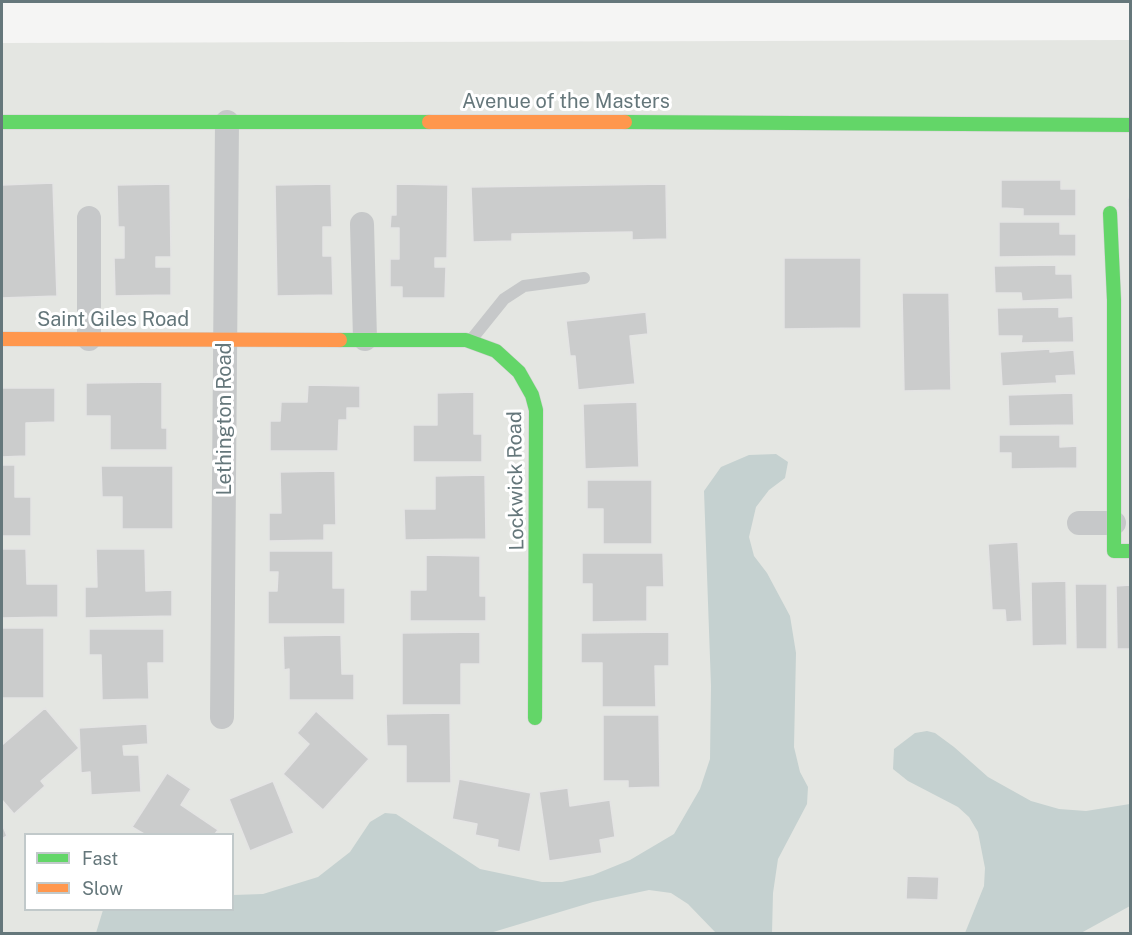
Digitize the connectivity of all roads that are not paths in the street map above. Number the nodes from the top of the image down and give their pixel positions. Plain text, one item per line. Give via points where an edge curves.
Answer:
1 (2, 122) edge
2 (227, 122) junction
3 (1131, 125) edge
4 (1110, 213) dead end
5 (89, 218) dead end
6 (362, 224) dead end
7 (584, 278) dead end
8 (1122, 300) edge
9 (2, 339) edge
10 (89, 339) junction
11 (225, 339) junction
12 (364, 339) junction
13 (470, 341) junction
14 (1079, 523) dead end
15 (1114, 523) junction
16 (1131, 551) edge
17 (222, 717) dead end
18 (536, 718) dead end

1 - 2 street, Avenue of the Masters
2 - 3 street, Avenue of the Masters
2 - 11 street, Lethington Road
4 - 8 street
5 - 10 street
6 - 12 street
7 - 13 lane via 524,286 504,299
8 - 15 street
9 - 10 street, Saint Giles Road
10 - 11 street, Saint Giles Road
11 - 12 street, Lockwick Road
11 - 17 street, Lethington Road
12 - 13 street, Lockwick Road
13 - 18 street, Lockwick Road via 509,360 524,379 536,410
14 - 15 street
15 - 16 street via 1114,551

